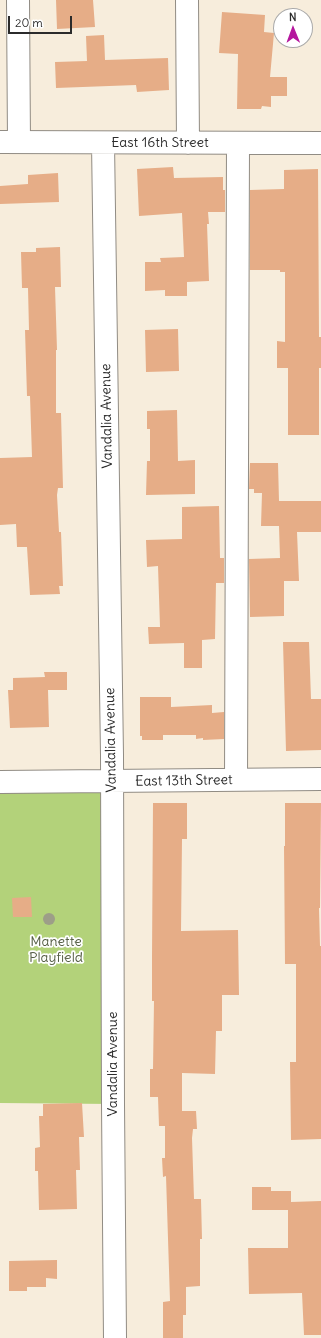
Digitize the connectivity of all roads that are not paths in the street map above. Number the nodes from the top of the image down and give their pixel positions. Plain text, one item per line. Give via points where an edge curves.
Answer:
1 (18, 0) edge
2 (187, 0) edge
3 (9, 142) edge
4 (103, 143) junction
5 (188, 143) junction
6 (238, 143) junction
7 (321, 143) edge
8 (321, 779) edge
9 (236, 780) junction
10 (0, 782) edge
11 (112, 782) junction
12 (115, 1338) edge

1 - 3 street
2 - 5 street
3 - 4 street, East 16th Street
4 - 5 street, East 16th Street
4 - 11 street, Vandalia Avenue
5 - 6 street, East 16th Street
6 - 7 street, East 16th Street
6 - 9 street
8 - 9 street, East 13th Street
9 - 11 street, East 13th Street
10 - 11 street, East 13th Street
11 - 12 street, Vandalia Avenue

